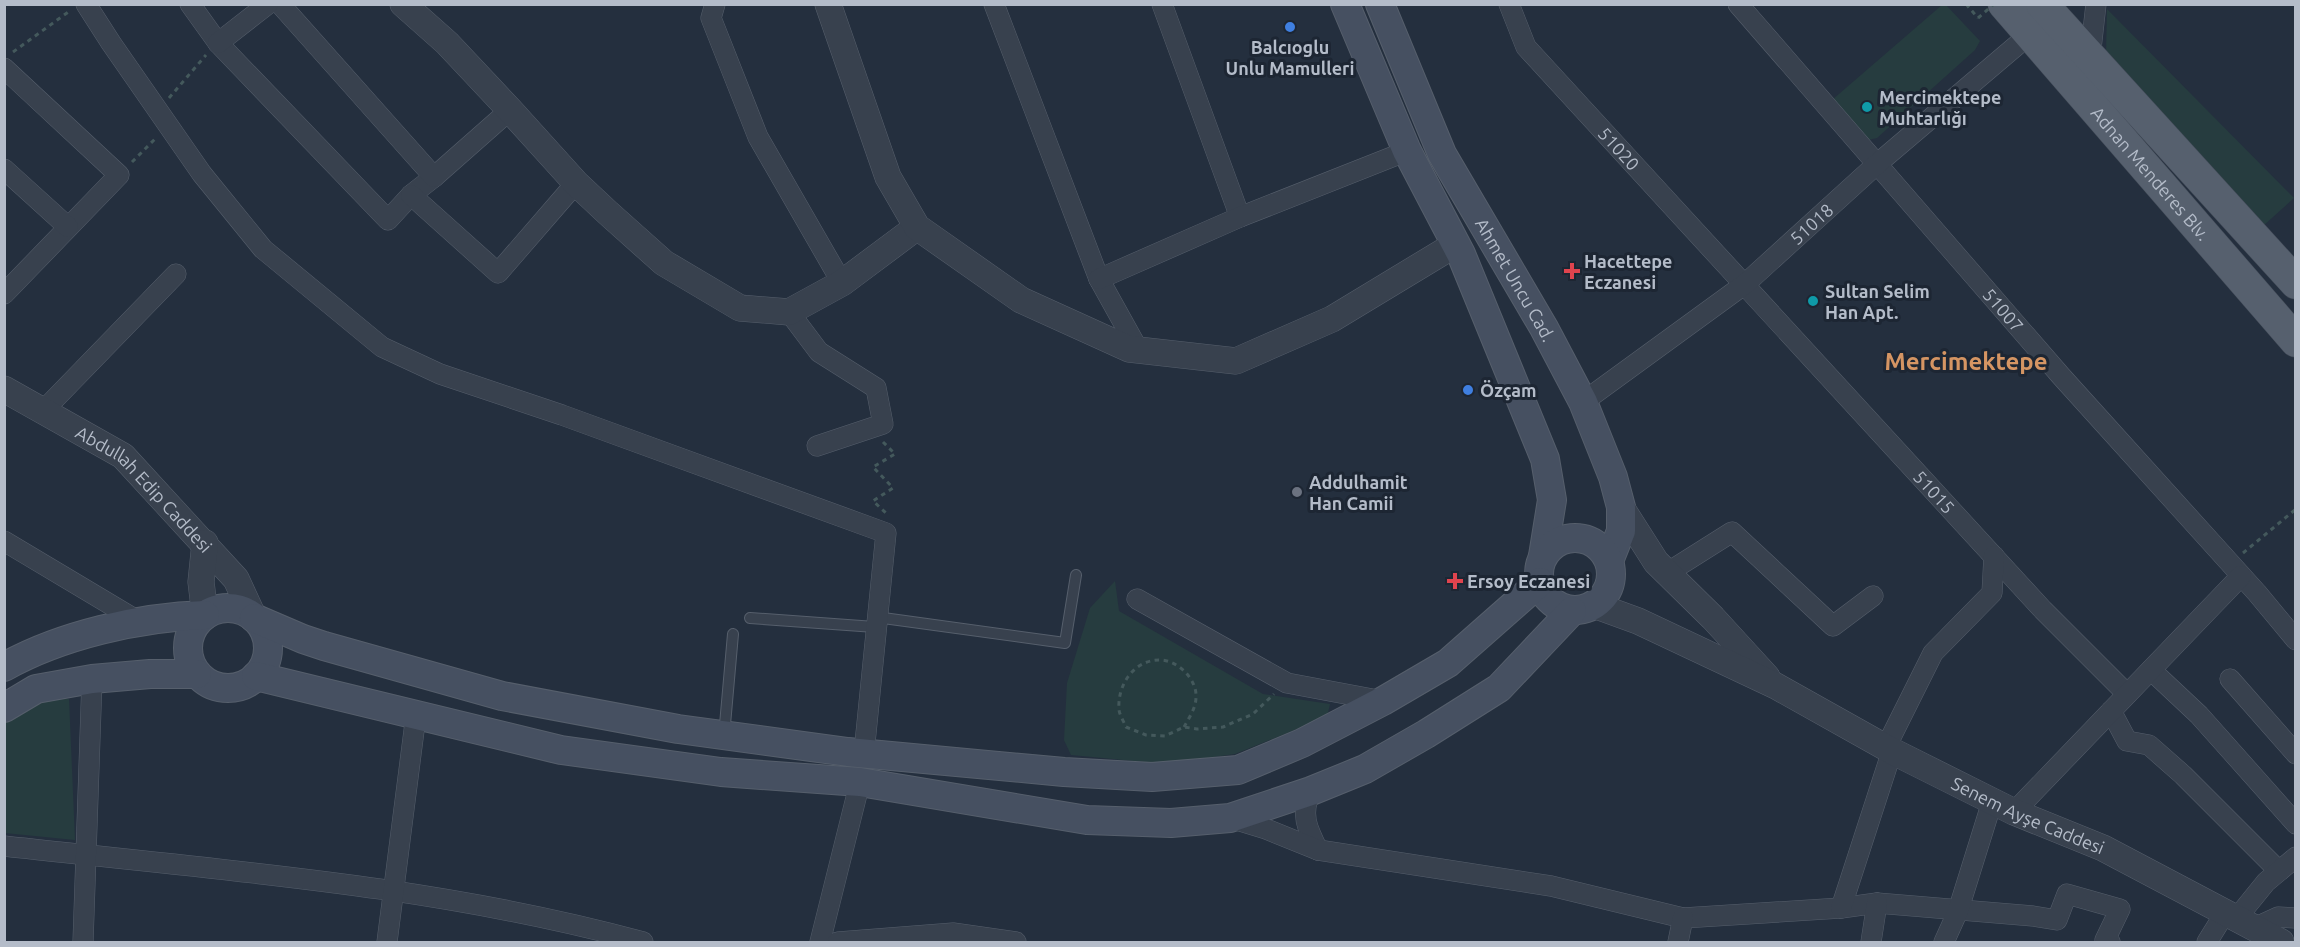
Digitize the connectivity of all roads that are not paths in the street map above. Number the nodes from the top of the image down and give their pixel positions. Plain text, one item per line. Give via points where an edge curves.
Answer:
1 (86, 4) edge
2 (190, 4) edge
3 (268, 4) edge
4 (280, 4) edge
5 (403, 4) edge
6 (715, 4) edge
7 (993, 4) edge
8 (1162, 4) edge
9 (1345, 4) edge
10 (1380, 4) edge
11 (1509, 4) edge
12 (1738, 4) edge
13 (2042, 4) edge
14 (2096, 4) edge
15 (834, 6) edge
16 (1991, 11) edge
17 (2030, 34) junction
18 (218, 43) junction
19 (2090, 58) junction
20 (4, 69) edge
21 (510, 110) junction
22 (1407, 151) junction
23 (1877, 164) junction
24 (4, 169) edge
25 (434, 177) junction
26 (576, 183) junction
27 (411, 195) junction
28 (1240, 217) junction
29 (916, 226) junction
30 (68, 227) junction
31 (1456, 244) junction
32 (2291, 267) edge
33 (176, 274) dead end
34 (1099, 279) junction
35 (842, 283) junction
36 (1745, 284) junction
37 (4, 294) edge
38 (789, 312) junction
39 (2295, 341) edge
40 (1139, 351) junction
41 (4, 389) edge
42 (1583, 402) junction
43 (43, 411) junction
44 (817, 446) dead end
45 (1621, 507) junction
46 (4, 541) edge
47 (205, 543) junction
48 (1994, 556) junction
49 (1609, 561) junction
50 (1541, 569) junction
51 (2236, 570) junction
52 (1667, 573) junction
53 (1076, 575) dead end
54 (1873, 596) dead end
55 (1137, 599) dead end
56 (1583, 608) junction
57 (205, 615) junction
58 (254, 618) junction
59 (750, 618) dead end
60 (138, 621) junction
61 (876, 622) junction
62 (733, 634) dead end
63 (2295, 640) edge
64 (9, 659) edge
65 (2151, 670) junction
66 (197, 674) junction
67 (256, 676) junction
68 (92, 679) junction
69 (2230, 679) dead end
70 (1776, 686) junction
71 (2127, 694) junction
72 (1383, 702) junction
73 (4, 708) edge
74 (2111, 711) junction
75 (416, 715) junction
76 (723, 736) junction
77 (1889, 749) junction
78 (864, 753) junction
79 (2295, 754) edge
80 (860, 782) junction
81 (1311, 791) junction
82 (2003, 807) junction
83 (1230, 818) junction
84 (2295, 824) edge
85 (5, 849) edge
86 (1318, 850) junction
87 (87, 854) junction
88 (2295, 857) edge
89 (2279, 871) junction
90 (393, 891) junction
91 (1876, 903) junction
92 (1841, 908) junction
93 (1958, 911) junction
94 (1683, 918) junction
95 (2295, 918) edge
96 (2238, 920) junction
97 (953, 933) junction
98 (83, 942) edge
99 (387, 942) edge
100 (643, 942) edge
101 (819, 942) edge
102 (837, 942) edge
103 (976, 942) edge
104 (1016, 942) edge
105 (1678, 942) edge
106 (1871, 942) edge
107 (1944, 942) edge
108 (2110, 942) edge
109 (2207, 942) edge
110 (2280, 942) edge

1 - 61 street via 202,174 263,249 382,347 440,374 885,533
2 - 18 street
3 - 18 street
4 - 25 street
5 - 21 street via 447,43
6 - 35 street via 711,18 758,137
7 - 34 street
8 - 28 street
9 - 22 main road, Ahmet Uncu Cad.
10 - 42 main road, Ahmet Uncu Cad. via 1442,154
11 - 36 street, 51020 via 1526,47
12 - 23 street, 51007
13 - 19 main road, Adnan Menderes Blv.
14 - 19 street
15 - 29 street via 888,177
16 - 17 main road, Adnan Menderes Blv.
17 - 23 street, 51018
17 - 39 main road, Adnan Menderes Blv.
18 - 27 street via 388,220
19 - 32 main road, Adnan Menderes Blv.
20 - 30 street via 119,175
21 - 25 street
21 - 26 street
22 - 28 street
22 - 31 main road, Ahmet Uncu Cad.
23 - 36 street, 51018
23 - 51 street, 51007
24 - 30 street
25 - 27 street
26 - 27 street via 498,273
26 - 38 street via 664,263 740,308
28 - 34 street
29 - 35 street
29 - 40 street via 1021,300 1129,350
30 - 37 street
31 - 40 street via 1332,319 1236,361
31 - 50 main road, Ahmet Uncu Cad. via 1545,459 1552,500
33 - 43 street
34 - 40 street
35 - 38 street
36 - 42 street, 51018
36 - 48 street, 51015
38 - 44 street via 819,352 876,388 883,424
41 - 43 street, Abdullah Edip Caddesi
42 - 45 main road, Ahmet Uncu Cad.
43 - 47 street, Abdullah Edip Caddesi via 123,456
45 - 49 main road, Ahmet Uncu Cad. via 1621,531
45 - 52 street
46 - 60 street
47 - 57 street via 201,582
47 - 58 street, Abdullah Edip Caddesi via 236,579
48 - 71 street, 51015
48 - 77 street via 1992,593 1933,653
49 - 50 main road via 1601,549 1588,540 1576,538 1556,543
49 - 56 main road via 1611,582 1604,597
50 - 56 main road via 1550,601 1561,608
50 - 72 main road via 1448,663
51 - 63 street, 51007
51 - 65 street
52 - 54 street via 1732,532 1833,626
52 - 70 street
53 - 61 lane via 1065,643
55 - 72 street via 1287,682
56 - 70 street via 1638,621
56 - 81 main road via 1499,688 1365,769
57 - 58 main road via 230,608
57 - 60 main road
57 - 66 main road via 189,636 190,662
58 - 67 main road via 265,634 268,653
58 - 76 main road via 303,639 502,696
59 - 61 lane
60 - 64 main road
61 - 78 street
62 - 76 lane
65 - 71 street
65 - 84 street via 2199,715
66 - 67 main road via 220,687 233,688
66 - 68 main road
67 - 75 main road
68 - 73 main road via 36,689
68 - 87 street
69 - 79 street
70 - 77 street, Senem Ayşe Caddesi
71 - 74 street
72 - 78 main road via 1238,770 1152,777
74 - 82 street
74 - 89 street via 2127,741 2149,745
75 - 80 main road via 561,750 721,772
75 - 90 street
76 - 78 main road
77 - 82 street, Senem Ayşe Caddesi
77 - 92 street
80 - 83 main road via 1087,820 1171,823
80 - 101 street
81 - 83 main road
81 - 86 street via 1305,803 1306,826
82 - 93 street
82 - 96 street, Senem Ayşe Caddesi via 2103,848
83 - 86 street
85 - 87 street
86 - 94 street via 1551,886
87 - 90 street
87 - 98 street
88 - 89 street
89 - 96 street
90 - 99 street
90 - 100 street via 584,926
91 - 92 street
91 - 93 street
91 - 106 street
92 - 94 street
93 - 107 street
93 - 108 street via 2057,920 2067,894 2120,909 2105,940
94 - 105 street
95 - 96 street
96 - 109 street
96 - 110 street, Senem Ayşe Caddesi
97 - 102 street
97 - 103 street
97 - 104 street

